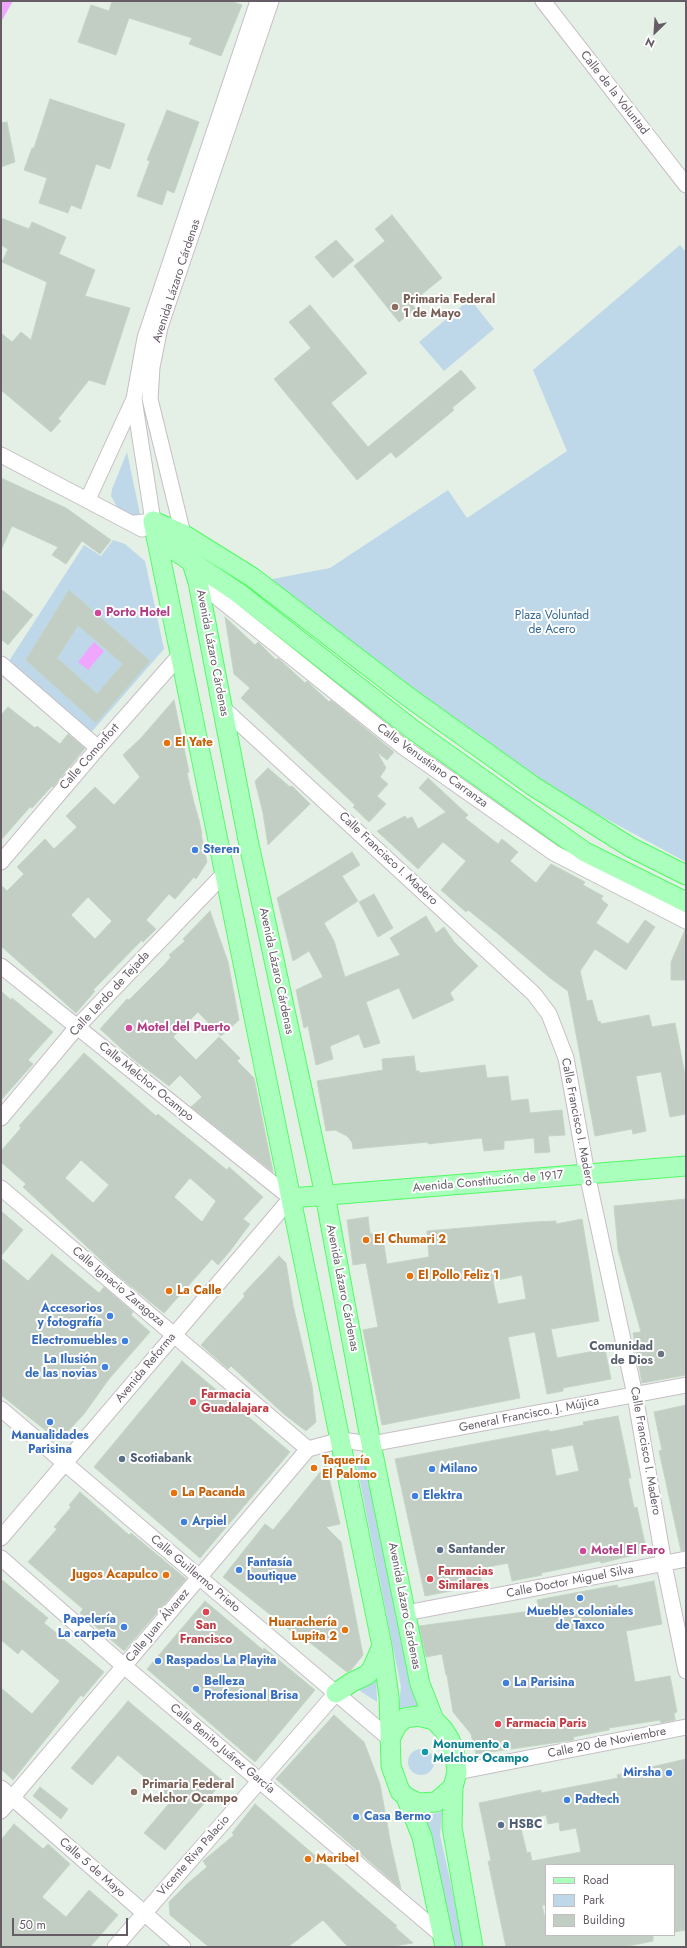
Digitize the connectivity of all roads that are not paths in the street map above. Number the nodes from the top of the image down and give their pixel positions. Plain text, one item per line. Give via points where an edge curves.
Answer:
1 (258, 1) edge
2 (272, 1) edge
3 (543, 1) edge
4 (686, 185) edge
5 (134, 399) junction
6 (1, 455) edge
7 (88, 499) junction
8 (154, 530) junction
9 (183, 534) junction
10 (191, 562) junction
11 (198, 582) junction
12 (181, 654) junction
13 (1, 664) edge
14 (223, 708) junction
15 (98, 748) junction
16 (248, 840) junction
17 (220, 846) junction
18 (1, 862) edge
19 (224, 874) junction
20 (686, 875) edge
21 (686, 902) edge
22 (686, 921) edge
23 (1, 966) edge
24 (77, 1027) junction
25 (1, 1118) edge
26 (686, 1166) edge
27 (587, 1174) junction
28 (1, 1188) edge
29 (325, 1196) junction
30 (291, 1198) junction
31 (174, 1335) junction
32 (686, 1385) edge
33 (635, 1395) junction
34 (1, 1410) edge
35 (341, 1440) junction
36 (372, 1444) junction
37 (308, 1448) junction
38 (65, 1463) junction
39 (1, 1538) edge
40 (1, 1558) edge
41 (686, 1559) edge
42 (664, 1564) junction
43 (199, 1578) junction
44 (406, 1613) junction
45 (382, 1646) junction
46 (124, 1666) junction
47 (686, 1671) edge
48 (336, 1693) junction
49 (434, 1720) junction
50 (686, 1727) edge
51 (390, 1739) junction
52 (455, 1780) junction
53 (260, 1781) junction
54 (7, 1793) edge
55 (406, 1797) junction
56 (1, 1811) edge
57 (144, 1913) junction
58 (444, 1942) edge
59 (115, 1947) edge
60 (183, 1947) edge
61 (473, 1947) edge

1 - 5 street, Avenida Lázaro Cárdenas via 145,338
2 - 9 street, Avenida Lázaro Cárdenas via 160,327 152,367 150,399
3 - 4 street, Calle de la Voluntad
5 - 7 street
5 - 8 street, Avenida Lázaro Cárdenas
6 - 7 street
7 - 8 street via 134,524
8 - 9 main road
8 - 10 main road
8 - 12 main road, Avenida Lázaro Cárdenas
9 - 10 main road, Avenida Lázaro Cárdenas
9 - 20 main road via 252,577 407,696 533,786 630,847
10 - 11 main road, Avenida Lázaro Cárdenas
10 - 21 main road via 240,594 412,729 585,852
11 - 14 main road, Avenida Lázaro Cárdenas
11 - 22 street, Calle Venustiano Carranza via 402,746 554,853
12 - 15 street, Calle Comonfort
12 - 17 main road, Avenida Lázaro Cárdenas
13 - 15 street
14 - 16 main road, Avenida Lázaro Cárdenas
14 - 27 street, Calle Francisco I. Madero via 534,994 550,1014 566,1058
15 - 18 street, Calle Comonfort
16 - 17 main road
16 - 29 main road, Avenida Lázaro Cárdenas
17 - 19 main road, Avenida Lázaro Cárdenas
19 - 24 street, Calle Lerdo de Tejada
19 - 30 main road, Avenida Lázaro Cárdenas
23 - 24 street, Calle Melchor Ocampo
24 - 25 street, Calle Lerdo de Tejada
24 - 30 street, Calle Melchor Ocampo
26 - 27 main road, Avenida Constitución de 1917
27 - 29 main road, Avenida Constitución de 1917
27 - 33 street, Calle Francisco I. Madero
28 - 31 street, Calle Ignacio Zaragoza
29 - 30 main road, Avenida Constitución de 1917
29 - 36 main road, Avenida Lázaro Cárdenas
30 - 31 street, Avenida Reforma
30 - 35 main road, Avenida Lázaro Cárdenas
31 - 37 street, Calle Ignacio Zaragoza
31 - 38 street, Avenida Reforma
32 - 33 street, General Francisco. J. Mújica
33 - 36 street, General Francisco. J. Mújica
33 - 42 street, Calle Francisco I. Madero
34 - 38 street, Calle Guillermo Prieto
35 - 36 street, General Francisco. J. Mújica
35 - 37 street
35 - 45 main road, Avenida Lázaro Cárdenas
36 - 44 main road, Avenida Lázaro Cárdenas
37 - 43 street, Calle Juan Álvarez
38 - 39 street, Avenida Reforma
38 - 43 street, Calle Guillermo Prieto
40 - 46 street, Calle Benito Juárez García
41 - 42 street, Calle Doctor Miguel Silva
42 - 44 street, Calle Doctor Miguel Silva
42 - 47 street, Calle Francisco I. Madero
43 - 46 street, Calle Juan Álvarez
43 - 48 street, Calle Guillermo Prieto
44 - 49 main road, Avenida Lázaro Cárdenas via 420,1684
45 - 48 main road via 367,1675
45 - 51 main road, Avenida Lázaro Cárdenas via 389,1697
46 - 53 street, Calle Benito Juárez García
46 - 54 street, Calle Juan Álvarez
48 - 51 street, Calle Guillermo Prieto
48 - 53 street, Vicente Riva Palacio
49 - 51 main road via 418,1716 405,1718 397,1725
49 - 52 main road, Avenida Lázaro Cárdenas via 450,1740 456,1755
50 - 52 street, Calle 20 de Noviembre
51 - 55 main road, Avenida Lázaro Cárdenas via 391,1766 400,1791
52 - 55 main road via 436,1802 418,1803
52 - 61 main road, Avenida Lázaro Cárdenas via 452,1827
53 - 57 street, Vicente Riva Palacio
53 - 58 street, Calle Benito Juárez García
54 - 56 street, Calle Juan Álvarez
54 - 57 street, Calle 5 de Mayo
55 - 58 main road, Avenida Lázaro Cárdenas via 422,1837
57 - 59 street, Vicente Riva Palacio
57 - 60 street, Calle 5 de Mayo

